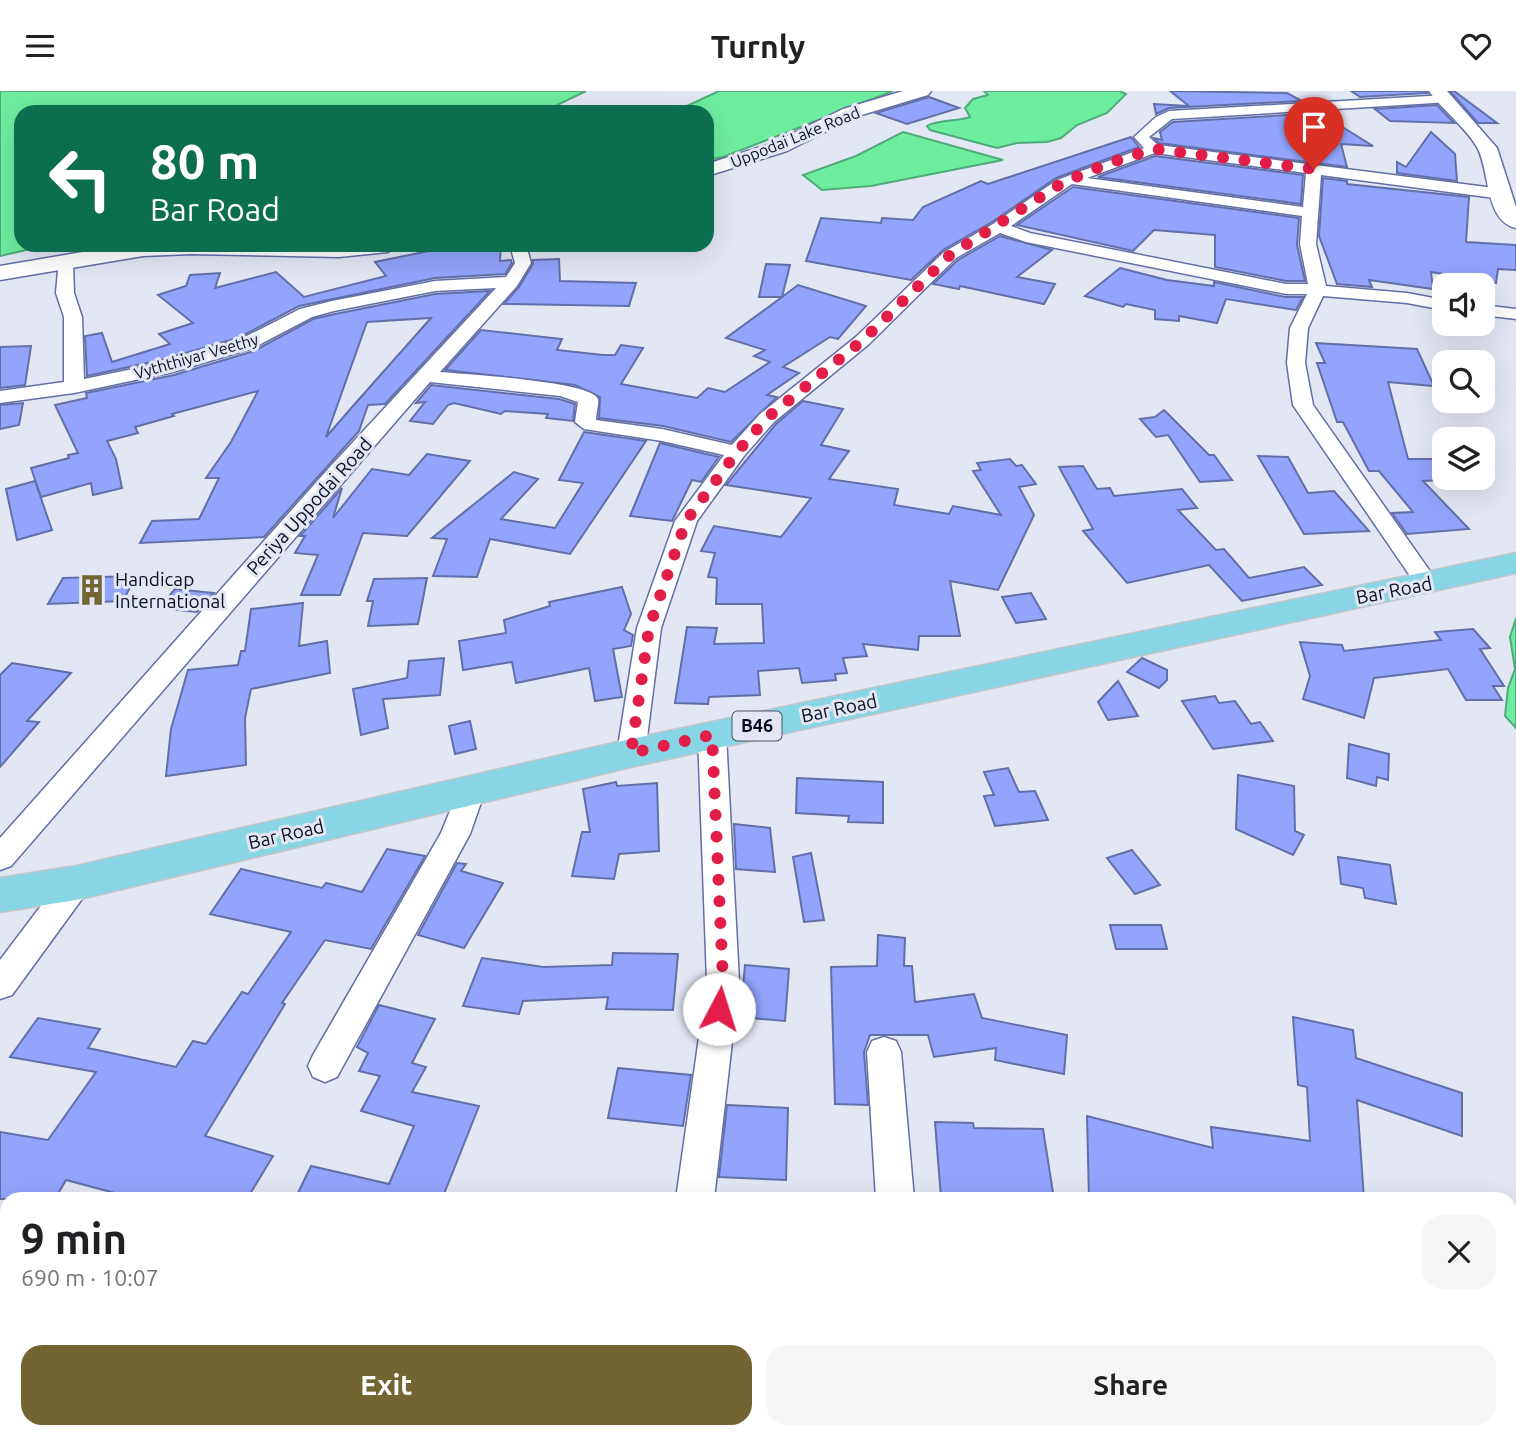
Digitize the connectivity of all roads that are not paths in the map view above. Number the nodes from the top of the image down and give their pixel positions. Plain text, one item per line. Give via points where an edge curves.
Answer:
1 (922, 91) edge
2 (1292, 91) edge
3 (1442, 95) edge
4 (1315, 105) junction
5 (1154, 149) junction
6 (714, 168) edge
7 (1314, 169) junction
8 (1069, 180) junction
9 (1502, 194) junction
10 (1311, 213) junction
11 (1516, 222) edge
12 (999, 227) junction
13 (151, 252) edge
14 (520, 252) edge
15 (65, 263) junction
16 (0, 272) edge
17 (511, 282) junction
18 (1318, 289) junction
19 (1432, 303) edge
20 (1495, 312) edge
21 (1516, 314) edge
22 (426, 376) junction
23 (74, 387) junction
24 (0, 397) edge
25 (737, 452) junction
26 (1516, 563) edge
27 (1427, 584) junction
28 (712, 735) junction
29 (631, 753) junction
30 (471, 790) junction
31 (0, 858) edge
32 (76, 883) junction
33 (0, 895) edge
34 (0, 985) edge
35 (884, 1052) dead end
36 (325, 1066) dead end
37 (696, 1192) edge
38 (894, 1192) edge

1 - 6 street, Uppodai Lake Road via 849,113 780,147
2 - 4 street
3 - 4 street
3 - 9 street via 1487,148
4 - 5 street via 1169,115 1157,119 1141,137
5 - 7 street
5 - 8 street
7 - 9 street
7 - 10 street
8 - 10 street
8 - 12 street
9 - 11 street via 1508,215
10 - 18 street via 1308,244
12 - 18 street via 1026,237 1173,268 1286,289
12 - 25 street via 950,255 863,340 767,418
13 - 15 street
14 - 17 street, Periya Uppodai Road via 523,263
15 - 16 street
15 - 23 street via 65,293 73,317
17 - 22 street, Periya Uppodai Road
17 - 23 street, Vyththiyar Veethy via 435,286 332,306 306,313 246,344
18 - 19 street
18 - 27 street via 1299,328 1296,363 1303,405
20 - 21 street
22 - 25 street via 563,390 588,399 585,422 591,425
22 - 31 street, Periya Uppodai Road
23 - 24 street, Vyththiyar Veethy
25 - 29 street via 686,521 649,628
26 - 27 main road, Bar Road / B46
27 - 28 main road, Bar Road / B46 via 1227,622
28 - 29 main road, Bar Road / B46
28 - 37 street via 723,981
29 - 30 main road, Bar Road / B46
30 - 32 main road, Bar Road / B46
30 - 36 street via 455,834
32 - 33 main road, Bar Road / B46
32 - 34 street
35 - 38 street

